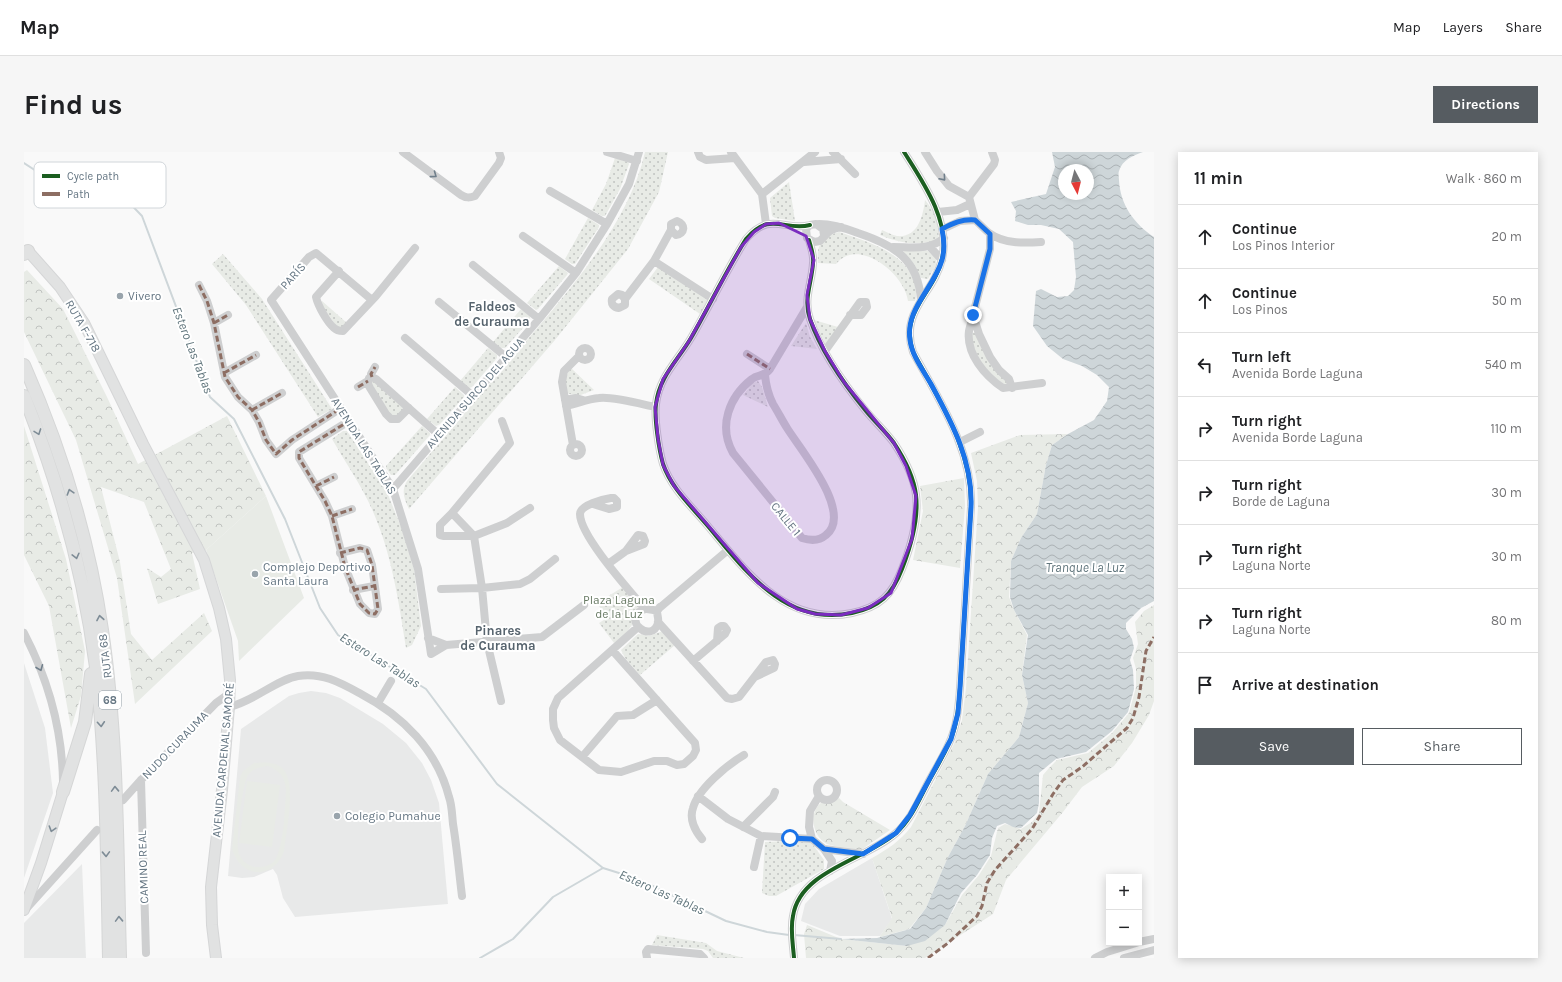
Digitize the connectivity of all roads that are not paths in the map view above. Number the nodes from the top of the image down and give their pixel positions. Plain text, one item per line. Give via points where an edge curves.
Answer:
1 (402, 152) edge
2 (499, 152) edge
3 (607, 152) edge
4 (639, 152) edge
5 (698, 152) edge
6 (815, 152) edge
7 (833, 152) edge
8 (904, 152) edge
9 (925, 152) edge
10 (992, 152) edge
11 (733, 155) edge
12 (841, 159) junction
13 (637, 161) junction
14 (804, 162) junction
15 (855, 174) dead end
16 (550, 191) dead end
17 (762, 194) junction
18 (970, 200) junction
19 (938, 212) junction
20 (975, 220) junction
21 (778, 223) junction
22 (607, 224) junction
23 (766, 224) junction
24 (819, 224) junction
25 (810, 225) junction
26 (842, 227) junction
27 (671, 230) dead end
28 (943, 234) junction
29 (990, 234) junction
30 (824, 235) junction
31 (523, 236) dead end
32 (807, 238) junction
33 (817, 242) junction
34 (1041, 242) dead end
35 (930, 246) junction
36 (415, 248) dead end
37 (893, 248) junction
38 (25, 250) edge
39 (813, 256) junction
40 (942, 260) junction
41 (654, 261) junction
42 (473, 265) dead end
43 (339, 271) junction
44 (576, 273) junction
45 (917, 279) junction
46 (199, 285) dead end
47 (930, 285) junction
48 (625, 299) dead end
49 (713, 299) junction
50 (271, 300) joint
51 (372, 300) junction
52 (921, 300) junction
53 (439, 302) dead end
54 (807, 307) junction
55 (228, 315) dead end
56 (850, 315) dead end
57 (973, 315) junction
58 (539, 318) junction
59 (214, 324) junction
60 (405, 338) dead end
61 (825, 351) junction
62 (747, 354) dead end
63 (256, 355) dead end
64 (579, 356) dead end
65 (506, 358) junction
66 (24, 365) edge
67 (375, 366) dead end
68 (768, 372) junction
69 (224, 373) junction
70 (370, 379) junction
71 (1042, 383) dead end
72 (358, 387) dead end
73 (1012, 388) junction
74 (282, 393) dead end
75 (24, 396) edge
76 (473, 396) junction
77 (565, 403) junction
78 (655, 407) junction
79 (341, 408) junction
80 (408, 408) junction
81 (252, 410) junction
82 (130, 414) joint
83 (349, 421) junction
84 (502, 421) dead end
85 (980, 432) dead end
86 (439, 435) junction
87 (960, 442) junction
88 (572, 445) dead end
89 (334, 476) dead end
90 (316, 486) junction
91 (393, 489) junction
92 (593, 504) dead end
93 (530, 508) dead end
94 (352, 509) dead end
95 (452, 513) junction
96 (332, 516) junction
97 (474, 536) junction
98 (728, 550) junction
99 (626, 551) dead end
100 (340, 553) junction
101 (555, 559) dead end
102 (608, 564) junction
103 (374, 586) junction
104 (482, 588) junction
105 (441, 589) dead end
106 (353, 590) junction
107 (584, 605) dead end
108 (660, 608) junction
109 (645, 609) junction
110 (658, 622) junction
111 (638, 627) junction
112 (24, 633) edge
113 (428, 638) junction
114 (717, 641) dead end
115 (487, 642) junction
116 (92, 643) junction
117 (446, 645) junction
118 (612, 651) junction
119 (693, 660) junction
120 (755, 677) dead end
121 (391, 681) dead end
122 (230, 693) junction
123 (657, 700) junction
124 (501, 701) dead end
125 (378, 703) junction
126 (230, 707) junction
127 (744, 755) dead end
128 (582, 757) junction
129 (141, 780) junction
130 (63, 792) junction
131 (775, 792) dead end
132 (698, 796) junction
133 (819, 796) dead end
134 (123, 800) dead end
135 (742, 827) junction
136 (97, 830) dead end
137 (761, 836) junction
138 (702, 839) dead end
139 (812, 839) junction
140 (824, 849) junction
141 (849, 856) junction
142 (832, 861) junction
143 (842, 865) junction
144 (754, 866) dead end
145 (830, 871) junction
146 (462, 896) dead end
147 (24, 911) edge
148 (1154, 939) edge
149 (1142, 941) edge
150 (1126, 946) edge
151 (1154, 950) edge
152 (146, 953) dead end
153 (1145, 955) edge
154 (110, 958) edge
155 (120, 958) edge
156 (216, 958) edge
157 (647, 958) edge
158 (704, 958) edge
159 (794, 958) edge
160 (1095, 958) edge
161 (1124, 958) edge

1 -> 2 street via 465,197 475,196 499,163
3 - 13 street
4 - 13 street, AVENIDA SURCO DEL AGUA
5 - 11 street via 700,157 706,160
6 - 14 street
7 - 12 street
8 - 19 street
9 -> 18 street via 949,186
10 - 18 street via 994,164
11 - 17 street
12 - 14 street
12 - 15 street
13 - 22 street, AVENIDA SURCO DEL AGUA via 629,184
14 - 17 street
16 - 22 street
17 - 23 street
18 - 19 street via 956,210
18 - 20 street
19 - 28 street
20 - 28 street via 960,221
20 - 29 street
21 - 23 street
21 - 25 street via 800,227
21 - 32 street
22 - 44 street, AVENIDA SURCO DEL AGUA
23 - 49 street via 746,239
24 - 25 street
24 - 26 street
24 - 30 street via 824,229
25 - 32 street via 806,230
26 - 30 street
26 - 37 street
27 - 41 street
28 - 35 street via 937,243
28 - 40 street
29 - 34 street via 1003,240 1022,243
29 - 57 street via 990,249
30 - 33 street via 822,240
31 - 44 street
32 - 33 street
32 - 39 street
33 - 39 street
35 - 37 street
35 - 40 street
36 - 51 street
37 - 45 street via 907,261
38 - 82 main road, RUTA F-718 via 60,287 84,323
39 - 54 street
40 - 47 street
41 - 48 street
41 - 49 street
42 - 58 street
43 - 50 street, PARÍS via 316,253 309,257
43 - 51 street
43 - 51 street via 316,297 318,305 334,328 338,331 347,329
44 - 58 street, AVENIDA SURCO DEL AGUA
45 - 47 street
45 - 52 street
46 - 59 street
47 - 52 street
49 - 78 street via 662,379
50 - 79 street, AVENIDA LAS TABLAS
52 - 87 street via 910,326 911,346
53 - 65 street
54 - 61 street
54 - 68 street
55 - 59 street
56 - 61 street
57 - 73 street via 990,357 1009,379
57 - 73 street via 969,332 971,351 991,381 1003,388
58 - 65 street, AVENIDA SURCO DEL AGUA
59 - 69 street
60 - 76 street
61 - 98 street via 866,411 894,443 913,482 916,496 915,524 896,584 891,593 868,608 841,615 816,614 797,609 776,597 758,583
62 - 68 street
63 - 69 street
64 - 77 street via 564,371 562,382
65 - 76 street, AVENIDA SURCO DEL AGUA
155 -> 66 highway, RUTA 68 / 68 via 113,737 102,629 73,502 48,424
67 - 70 street
68 - 68 street, CALLE 1 via 753,378 739,392 728,411 725,423 727,441 737,458 802,538 820,539 827,534 834,522 830,499 822,479 772,403 767,388
69 - 81 street via 230,388
70 - 72 street
70 - 80 street via 376,378
70 - 80 street via 368,384 391,419 398,419
71 - 73 street
74 - 81 street
75 -> 116 highway, RUTA 68 / 68 via 67,522 85,598
76 - 86 street, AVENIDA SURCO DEL AGUA
77 - 78 street via 576,398 583,400 601,397
77 - 88 street
78 - 98 street via 663,465 674,486
79 - 81 street via 292,440 276,454 266,440
79 - 83 street, AVENIDA LAS TABLAS
80 - 86 street
82 - 122 main road, AVENIDA CARDENAL SAMORÉ via 204,560 226,639
83 - 90 street via 299,452 299,458
83 - 91 street, AVENIDA LAS TABLAS
84 - 95 street via 510,443
85 - 87 street
86 - 91 street, AVENIDA SURCO DEL AGUA
87 - 141 street via 969,471 972,498 960,688 954,729 951,739 904,824 891,838 863,854
89 - 90 street
90 - 96 street
91 - 113 street, AVENIDA LAS TABLAS via 418,569
92 - 102 street via 587,505 580,514 584,529
93 - 97 street via 507,523
94 - 96 street
95 - 97 street
95 - 97 street via 440,525 440,535
96 - 100 street
97 - 104 street
98 - 108 street
99 - 102 street
100 - 103 street via 360,548 367,550 372,565
100 - 106 street
101 - 104 street via 520,584
102 - 109 street
103 - 106 street
103 - 106 street via 378,609 375,614 360,604
104 - 105 street
104 - 115 street
107 - 115 street via 542,637
108 - 109 street
108 - 110 street via 657,612
109 - 111 street via 636,616
110 - 111 street via 655,629 648,632
110 - 119 street
111 - 118 street
112 -> 130 street via 43,674 54,709 62,756
113 - 117 street
113 - 117 street, AVENIDA LAS TABLAS via 430,654
114 - 119 street
115 - 117 street
115 - 124 street
116 - 130 highway via 91,682 85,722
116 -> 154 highway, RUTA 68 / 68 via 102,734
118 - 123 street
118 - 128 street via 558,698 553,708 554,728 560,740
119 - 120 street via 727,698 739,697
121 - 125 street
122 - 126 main road, AVENIDA CARDENAL SAMORÉ
122 - 129 street, NUDO CURAUMA via 216,703
123 - 128 street via 634,715 617,716
123 - 128 street via 695,743 696,750 693,756 684,764 654,760 621,772 600,770
125 - 126 street via 342,683 314,675 285,680 242,704
125 - 146 street via 422,742 443,777 450,798
126 - 156 main road, AVENIDA CARDENAL SAMORÉ via 211,887
127 - 132 street via 718,774
129 - 134 street, NUDO CURAUMA
129 - 152 street, CAMINO REAL
130 -> 147 main road
131 - 135 street via 774,797
132 - 135 street
132 - 138 street via 692,809 692,823
133 - 139 street via 809,816
135 - 137 street
136 - 147 street
137 - 139 street
137 - 144 street
139 - 140 street
140 - 141 street
140 - 142 street
141 - 143 street
142 - 143 street
142 - 145 street
143 - 145 street
145 - 159 street via 810,884 802,892 795,906 792,923
148 - 149 street
150 - 160 street
151 - 153 street
153 - 161 street
157 - 158 street via 648,949 700,954

